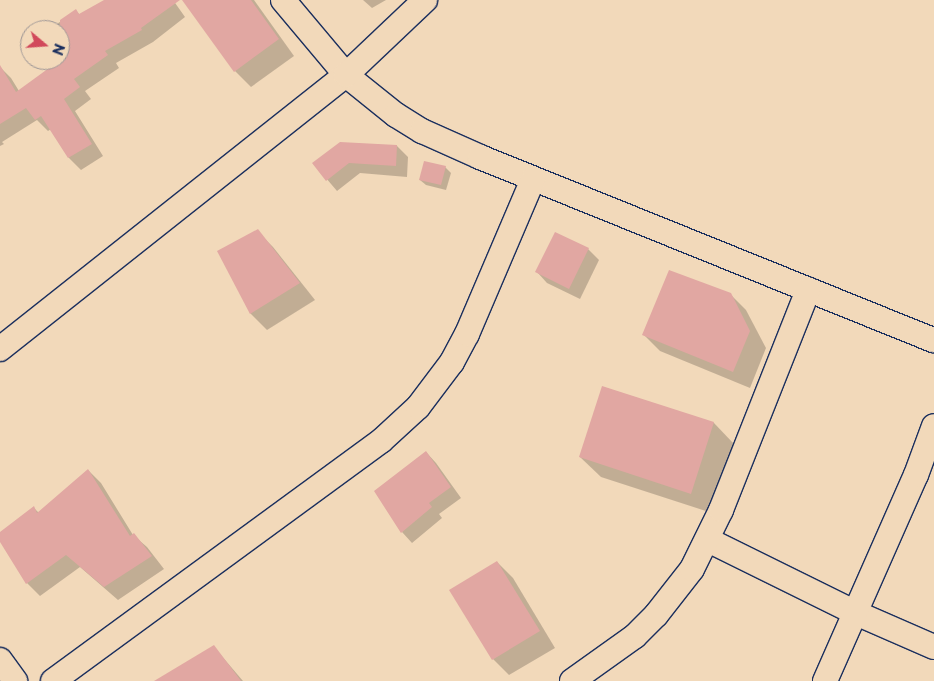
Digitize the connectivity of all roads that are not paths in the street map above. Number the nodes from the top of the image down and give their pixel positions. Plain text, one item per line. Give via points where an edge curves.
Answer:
1 (283, 0) edge
2 (425, 0) edge
3 (346, 75) junction
4 (533, 179) junction
5 (808, 290) junction
6 (934, 340) edge
7 (0, 349) edge
8 (934, 426) edge
9 (925, 479) edge
10 (708, 540) junction
11 (856, 613) junction
12 (934, 647) edge
13 (0, 660) edge
14 (15, 681) edge
15 (53, 681) edge
16 (572, 681) edge
17 (826, 681) edge

1 - 3 street
2 - 3 street
3 - 4 street via 422,132
3 - 7 street
4 - 5 street
4 - 15 street via 467,334 452,362 418,407 381,441
5 - 6 street
5 - 10 street
8 - 9 street
9 - 11 street
10 - 11 street
10 - 16 street via 692,569 636,636
11 - 12 street
11 - 17 street
13 - 14 street

